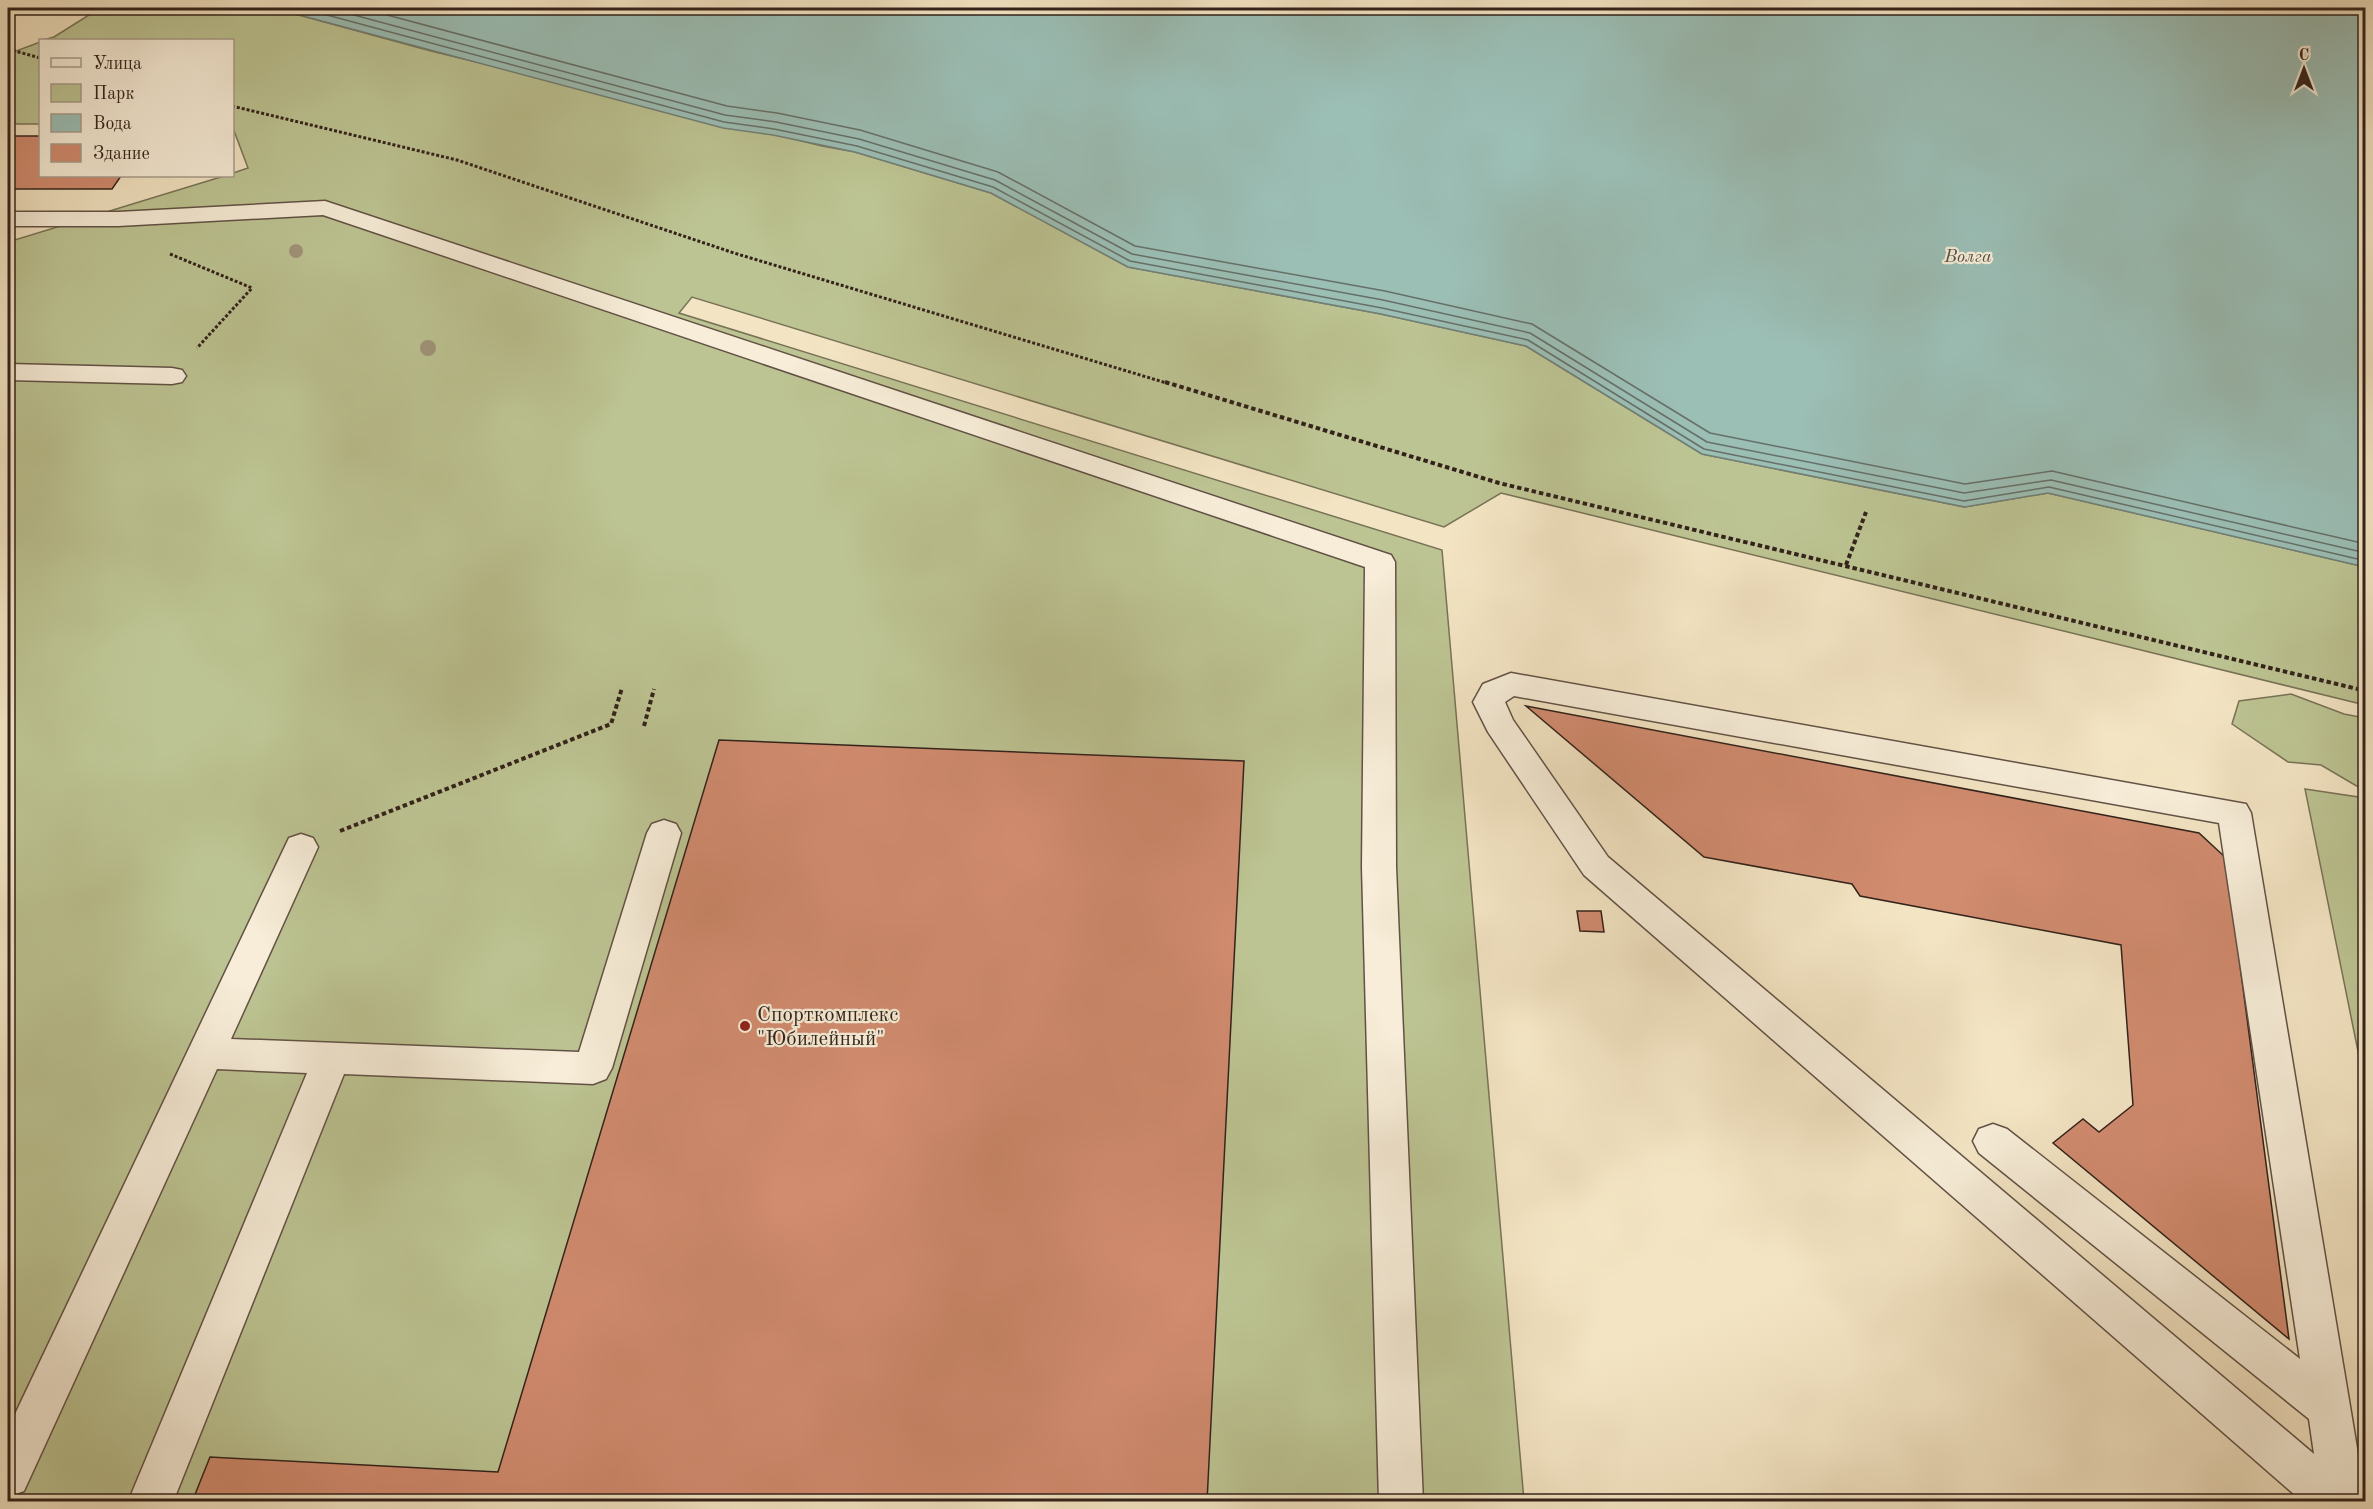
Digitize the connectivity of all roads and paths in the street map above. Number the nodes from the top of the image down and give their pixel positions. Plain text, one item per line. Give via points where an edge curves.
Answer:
1 (8, 49) edge
2 (39, 58) edge
3 (234, 106) edge
4 (8, 219) edge
5 (118, 219) junction
6 (8, 372) edge
7 (172, 376) joint
8 (1866, 512) dead end
9 (1846, 566) junction
10 (622, 688) dead end
11 (654, 689) dead end
12 (2366, 691) edge
13 (644, 726) dead end
14 (664, 833) dead end
15 (301, 847) joint
16 (204, 1053) junction
17 (332, 1058) junction
18 (1993, 1141) dead end
19 (2327, 1407) junction
20 (8, 1476) edge
21 (150, 1502) edge
22 (1401, 1502) edge
23 (2337, 1502) edge
24 (2344, 1502) edge

1 - 2 path
3 - 9 path via 457,160 734,253 1498,483
4 - 5 lane
5 - 7 path via 140,241 252,288
5 - 22 lane via 325,208 1380,562 1379,867
6 - 7 lane
8 - 9 path
9 - 12 path
10 - 15 path via 611,724
11 - 13 path
14 - 17 lane via 593,1068
15 - 16 lane
16 - 17 lane
16 - 20 lane
17 - 21 lane
18 - 19 lane
19 - 23 lane via 2234,813 1511,684 1494,692 1489,702 1499,724 1596,866
19 - 24 lane

